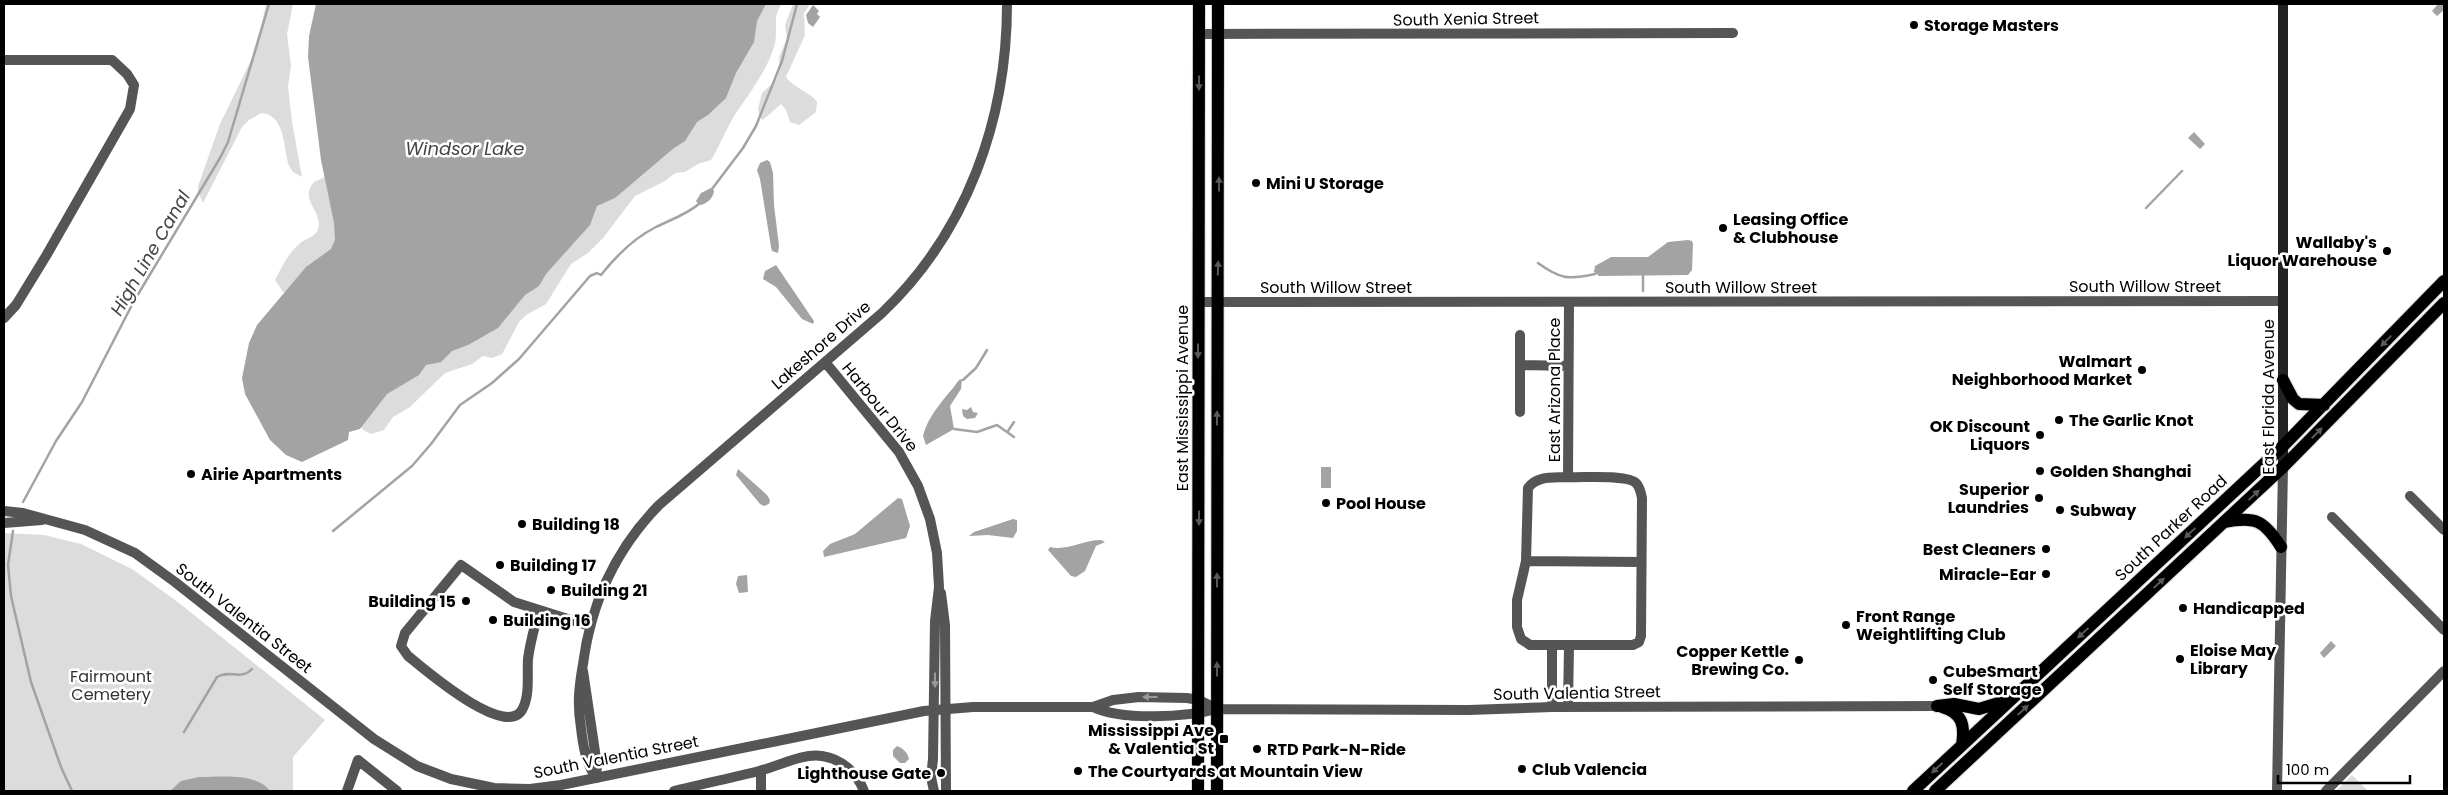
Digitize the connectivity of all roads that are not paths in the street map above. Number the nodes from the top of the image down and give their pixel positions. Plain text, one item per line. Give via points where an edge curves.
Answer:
1 (1007, 4) edge
2 (1199, 4) edge
3 (1218, 4) edge
4 (2283, 4) edge
5 (1733, 33) dead end
6 (1199, 34) junction
7 (1218, 34) junction
8 (4, 60) edge
9 (2444, 281) edge
10 (2283, 301) junction
11 (1198, 302) junction
12 (1217, 302) junction
13 (2444, 302) edge
14 (1569, 303) junction
15 (5, 314) edge
16 (1520, 335) dead end
17 (825, 362) junction
18 (1520, 365) junction
19 (1568, 366) junction
20 (2283, 380) junction
21 (2324, 404) junction
22 (1520, 412) dead end
23 (2283, 446) junction
24 (2283, 467) junction
25 (1568, 477) junction
26 (2410, 496) dead end
27 (4, 511) edge
28 (2332, 517) dead end
29 (43, 520) junction
30 (2224, 522) junction
31 (4, 523) edge
32 (2444, 530) edge
33 (2281, 547) junction
34 (1526, 562) junction
35 (1641, 562) junction
36 (539, 610) junction
37 (590, 626) junction
38 (2444, 630) edge
39 (1552, 645) junction
40 (1569, 646) junction
41 (2444, 671) edge
42 (2014, 697) junction
43 (1199, 700) junction
44 (1957, 705) junction
45 (1937, 706) junction
46 (1093, 707) junction
47 (1552, 707) junction
48 (1568, 707) junction
49 (940, 709) junction
50 (1218, 709) junction
51 (1199, 714) junction
52 (1982, 726) junction
53 (1987, 743) junction
54 (1962, 745) junction
55 (761, 771) junction
56 (596, 778) junction
57 (347, 791) edge
58 (397, 791) edge
59 (674, 791) edge
60 (760, 791) edge
61 (864, 791) edge
62 (934, 791) edge
63 (946, 791) edge
64 (1198, 791) edge
65 (1217, 791) edge
66 (1913, 791) edge
67 (1935, 791) edge
68 (2277, 791) edge
69 (2326, 791) edge

1 - 17 street, Lakeshore Drive via 1005,57 997,108 984,155 964,200 937,247 905,289
2 - 6 main road, East Mississippi Avenue
3 - 7 main road
4 - 10 main road, East Florida Avenue
5 - 7 street, South Xenia Street
6 - 7 street, South Xenia Street
6 -> 11 main road, East Mississippi Avenue
12 -> 7 main road
8 - 15 street via 112,60 134,85 130,109 16,305
9 -> 21 main road, South Parker Road
10 - 14 street, South Willow Street
10 - 20 main road, East Florida Avenue
11 - 12 street, South Willow Street
11 -> 43 main road, East Mississippi Avenue
12 - 14 street, South Willow Street
50 -> 12 main road
24 -> 13 main road, South Parker Road
14 - 19 street, East Arizona Place
16 - 18 street
17 - 37 street, Lakeshore Drive via 668,496 647,518 611,570
17 - 49 street, Harbour Drive via 892,441 924,502 937,553 945,618
18 - 19 street
18 - 22 street
19 - 25 street, East Arizona Place
20 - 21 main road via 2299,404
20 - 23 main road, East Florida Avenue
21 - 23 main road, South Parker Road
23 - 24 main road, East Florida Avenue
23 -> 42 main road, South Parker Road
30 -> 24 main road, South Parker Road
24 - 33 street, East Florida Avenue
25 - 34 street, East Arizona Place via 1532,482 1526,495
25 - 35 street via 1624,478 1637,484 1642,498
26 - 32 street
27 - 29 street, South Valentia Street via 22,512
28 - 38 street
29 - 31 street, South Valentia Street
29 - 56 street, South Valentia Street via 94,533 144,560 374,739 420,768 458,781 505,789 547,787
30 - 33 main road via 2258,521 2269,529
53 -> 30 main road, South Parker Road
33 - 68 street, East Florida Avenue
34 - 35 street
34 - 39 street, East Arizona Place via 1517,600 1517,627 1521,639 1530,645
35 - 40 street via 1639,642
36 - 36 street via 529,650 524,705 519,714 508,718 467,702 408,656 401,646 405,633 461,565 502,595
36 - 37 street
37 - 56 street, Lakeshore Drive via 582,667 597,765
39 - 40 street
39 - 47 street
40 - 48 street
41 - 69 street
42 - 44 main road via 1979,709
42 - 52 main road, South Parker Road
43 -> 46 street, South Valentia Street via 1183,697 1131,698
43 - 50 street, South Valentia Street
43 - 51 main road, East Mississippi Avenue
44 - 45 main road
44 - 52 main road
45 - 48 street, South Valentia Street
45 - 54 main road via 1953,711 1961,719 1964,726
46 - 49 street, South Valentia Street
46 - 51 street, South Valentia Street via 1116,714
47 - 48 street, South Valentia Street
47 - 50 street, South Valentia Street via 1469,710
49 - 56 street, South Valentia Street
49 - 62 street, Harbour Drive via 930,768
49 - 63 street, Harbour Drive
50 - 51 street, South Valentia Street
50 - 65 main road
51 - 64 main road, East Mississippi Avenue
52 - 53 main road via 1987,734
52 - 54 main road, South Parker Road
53 - 67 main road, South Parker Road
54 -> 66 main road, South Parker Road
55 - 59 street
55 - 60 street
55 - 61 street via 808,756 824,756 852,771
57 - 58 street via 358,760

